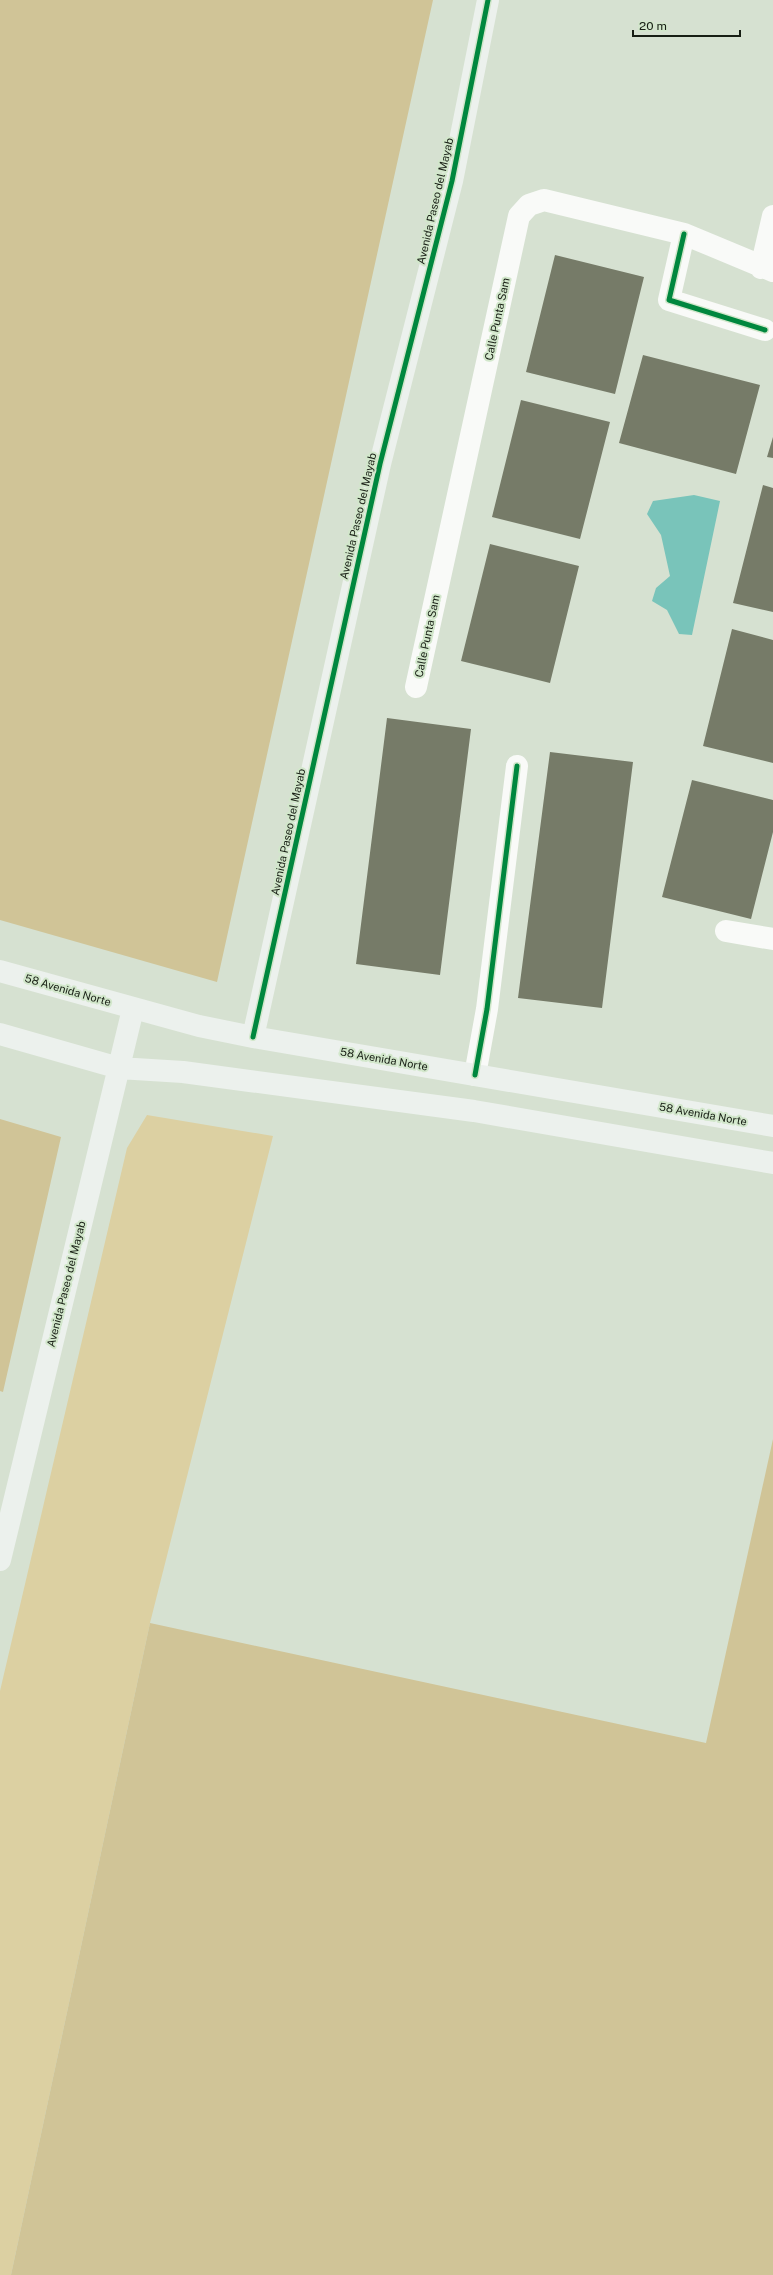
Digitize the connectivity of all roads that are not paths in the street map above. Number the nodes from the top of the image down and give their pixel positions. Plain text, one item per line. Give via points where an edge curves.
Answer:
1 (488, 0) edge
2 (773, 216) edge
3 (684, 234) junction
4 (767, 270) edge
5 (765, 330) dead end
6 (416, 687) dead end
7 (517, 766) dead end
8 (726, 931) dead end
9 (773, 939) edge
10 (0, 971) edge
11 (133, 1009) junction
12 (0, 1034) edge
13 (253, 1037) junction
14 (119, 1068) junction
15 (475, 1075) junction
16 (773, 1126) edge
17 (773, 1164) edge
18 (0, 1560) edge

1 - 13 main road, Avenida Paseo del Mayab via 452,181 380,464
2 - 4 street
3 - 4 street, Calle Punta Sam
3 - 5 street via 669,300
3 - 6 street, Calle Punta Sam via 544,200 529,205 519,216
7 - 15 street via 487,1010
8 - 9 street
10 - 11 main road, 58 Avenida Norte
11 - 13 main road, 58 Avenida Norte
11 - 14 main road, Avenida Paseo del Mayab
12 - 14 main road
13 - 15 main road, 58 Avenida Norte
14 - 17 main road via 183,1072 474,1112
14 - 18 main road, Avenida Paseo del Mayab
15 - 16 main road, 58 Avenida Norte

